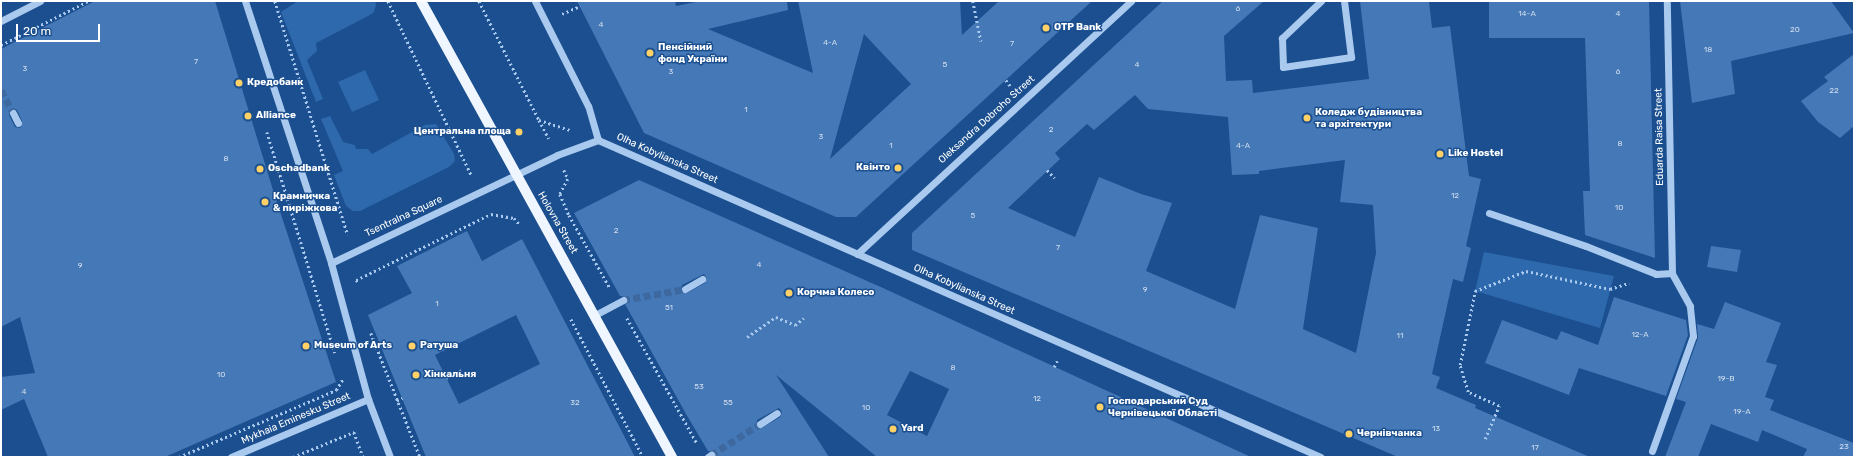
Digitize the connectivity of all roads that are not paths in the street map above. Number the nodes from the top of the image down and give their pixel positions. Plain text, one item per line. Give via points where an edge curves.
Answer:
1 (40, 1) edge
2 (245, 1) edge
3 (421, 1) edge
4 (535, 1) edge
5 (1131, 1) edge
6 (1322, 1) edge
7 (1344, 1) edge
8 (1667, 1) edge
9 (1, 21) edge
10 (13, 113) tunnel mouth
11 (18, 123) dead end
12 (598, 140) junction
13 (516, 175) junction
14 (1489, 213) dead end
15 (857, 254) junction
16 (331, 263) junction
17 (1672, 273) junction
18 (702, 279) dead end
19 (685, 289) tunnel mouth
20 (623, 300) tunnel mouth
21 (595, 315) junction
22 (368, 399) junction
23 (777, 413) dead end
24 (760, 424) tunnel mouth
25 (1652, 451) dead end
26 (231, 457) edge
27 (390, 457) edge
28 (672, 457) edge
29 (1321, 457) edge

1 - 9 street
2 - 16 street
3 - 13 main road, Holovna Street
4 - 12 street via 588,106
5 - 15 street, Oleksandra Dobroho Street
6 - 7 street via 1282,38 1283,67 1351,57
8 - 17 street, Eduarda Raisa Street
10 - 11 street
12 - 13 street, Tsentralna Square via 557,155
12 - 15 street, Olha Kobylianska Street
13 - 16 street, Tsentralna Square
13 - 21 main road, Holovna Street
14 - 17 street via 1586,246 1656,274
15 - 29 street, Olha Kobylianska Street
16 - 22 street
17 - 25 street via 1690,306 1693,336
18 - 19 street
20 - 21 street
21 - 28 main road, Holovna Street
22 - 26 street, Mykhaia Eminesku Street
22 - 27 street
23 - 24 street

